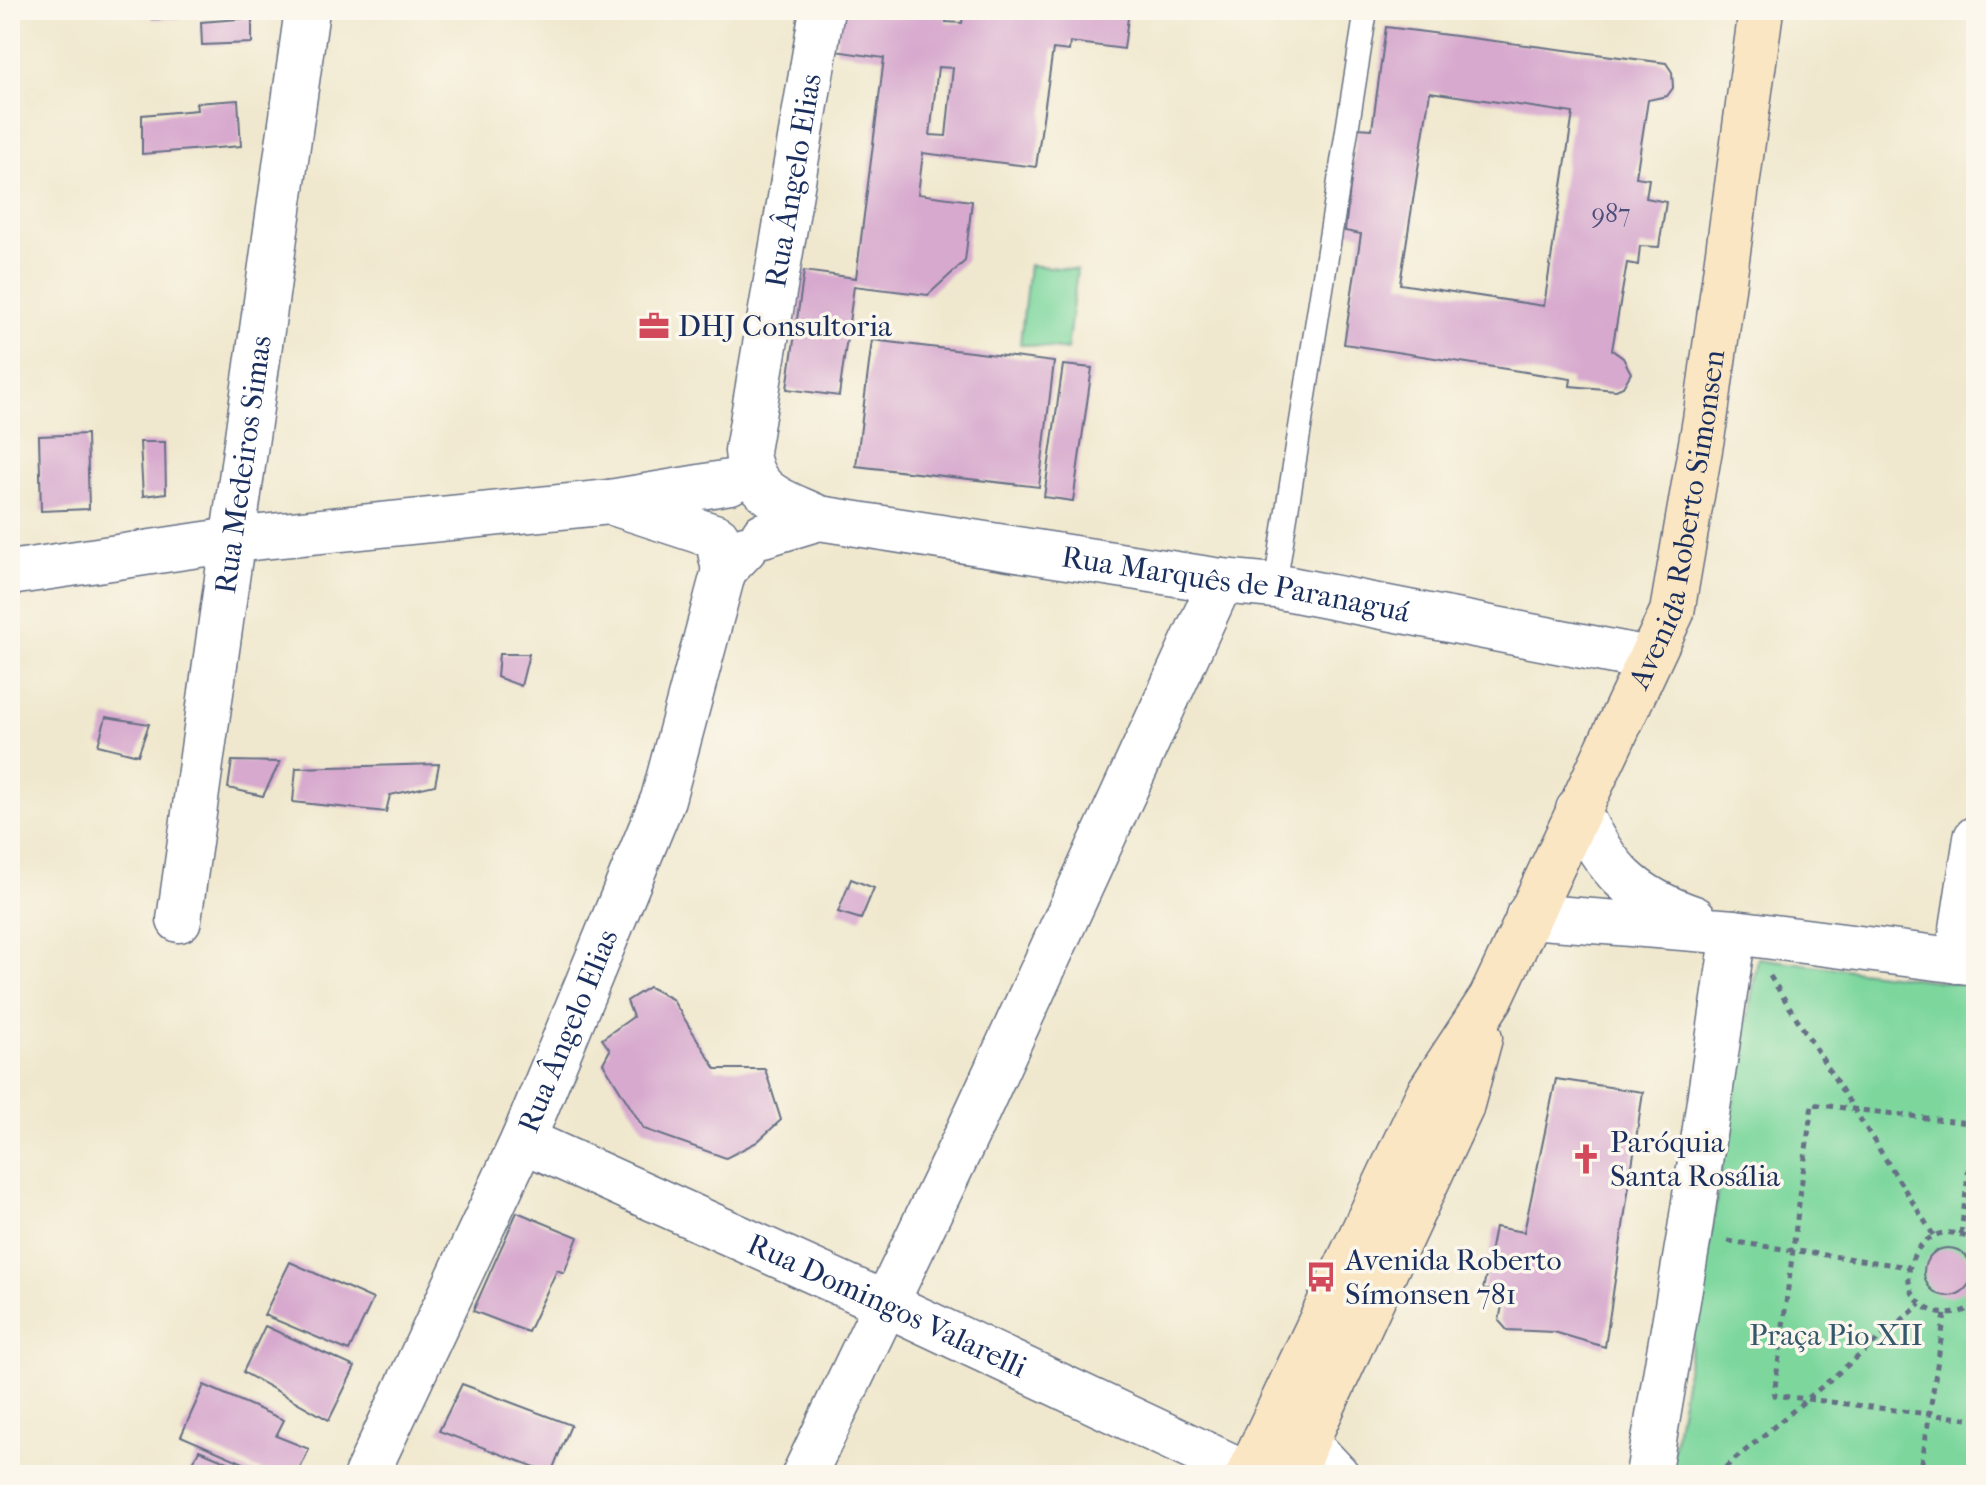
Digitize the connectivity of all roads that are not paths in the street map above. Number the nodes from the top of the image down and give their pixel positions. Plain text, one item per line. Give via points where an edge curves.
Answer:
1 (307, 10) edge
2 (822, 10) edge
3 (1366, 10) edge
4 (1761, 10) edge
5 (745, 486) junction
6 (610, 502) junction
7 (819, 518) junction
8 (232, 540) junction
9 (738, 546) junction
10 (10, 573) edge
11 (1221, 581) junction
12 (1275, 586) junction
13 (1649, 659) junction
14 (1578, 810) junction
15 (1976, 838) edge
16 (1528, 916) junction
17 (179, 920) dead end
18 (1734, 932) junction
19 (1966, 962) edge
20 (1491, 998) junction
21 (1416, 1121) junction
22 (523, 1140) junction
23 (884, 1303) junction
24 (1298, 1458) edge
25 (366, 1475) edge
26 (804, 1475) edge
27 (1249, 1475) edge
28 (1337, 1475) edge
29 (1648, 1475) edge

1 - 8 street, Rua Medeiros Simas
2 - 5 street, Rua Ângelo Elias via 747,451 752,474
3 - 12 lane
4 - 13 main road, Avenida Roberto Simonsen via 1705,420 1672,612
5 - 6 street
5 - 7 street, Rua Marquês de Paranaguá
5 - 9 street via 770,503 771,520
5 - 9 street via 715,491 707,505 708,523
6 - 8 street
6 - 9 street
7 - 9 street, Rua Marquês de Paranaguá
7 - 11 street, Rua Marquês de Paranaguá
8 - 10 street
8 - 17 street, Rua Medeiros Simas
9 - 22 street, Rua Ângelo Elias via 663,799
11 - 12 street, Rua Marquês de Paranaguá
11 - 23 street
12 - 13 street, Rua Marquês de Paranaguá
13 - 14 main road, Avenida Roberto Simonsen
14 - 16 main road, Avenida Roberto Simonsen
14 - 18 street via 1593,844 1647,900
15 - 19 street
16 - 18 street
16 - 20 main road, Avenida Roberto Simonsen
18 - 19 street
18 - 29 street
20 - 21 main road, Avenida Roberto Simonsen
20 - 24 main road, Avenida Roberto Simonsen via 1461,1108
21 - 24 main road via 1391,1213 1302,1406
21 - 27 main road, Avenida Roberto Simonsen
22 - 23 street, Rua Domingos Valarelli
22 - 25 street, Rua Ângelo Elias
23 - 26 street
23 - 27 street, Rua Domingos Valarelli
24 - 28 street

